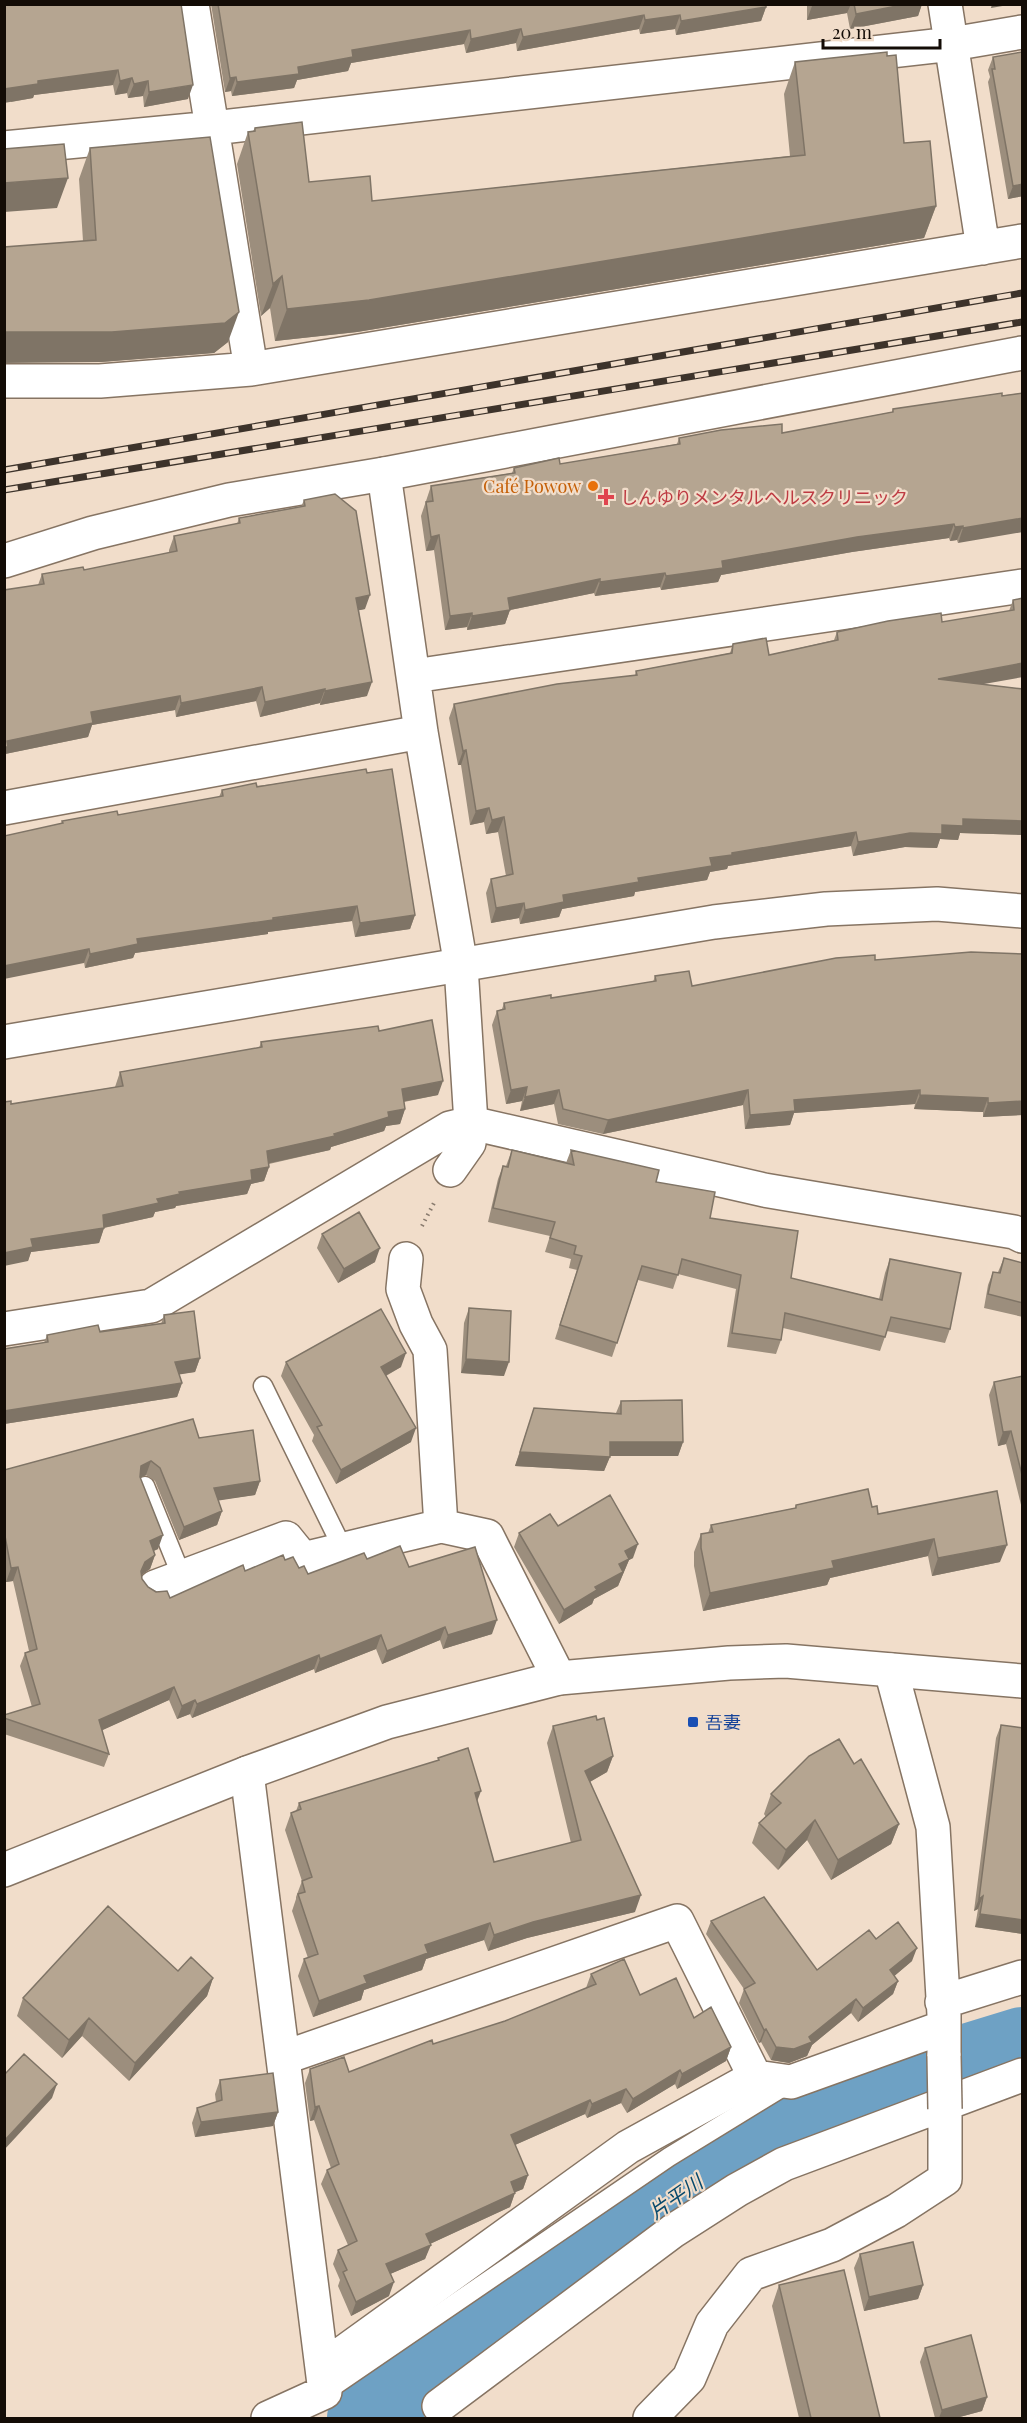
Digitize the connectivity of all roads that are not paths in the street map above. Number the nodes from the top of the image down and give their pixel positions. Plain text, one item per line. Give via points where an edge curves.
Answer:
1 (192, 4) edge
2 (945, 4) edge
3 (1023, 32) edge
4 (952, 44) junction
5 (213, 128) junction
6 (4, 148) edge
7 (1023, 241) edge
8 (983, 248) junction
9 (1023, 353) edge
10 (251, 369) junction
11 (4, 381) edge
12 (384, 474) junction
13 (4, 561) edge
14 (1023, 586) edge
15 (414, 676) junction
16 (421, 732) junction
17 (4, 808) edge
18 (1023, 911) edge
19 (461, 966) junction
20 (4, 1042) edge
21 (471, 1123) junction
22 (450, 1170) road end
23 (1023, 1236) edge
24 (405, 1259) road end
25 (4, 1329) edge
26 (263, 1386) dead end
27 (145, 1486) edge
28 (441, 1526) junction
29 (343, 1550) junction
30 (169, 1582) joint
31 (891, 1670) junction
32 (559, 1678) junction
33 (1023, 1682) edge
34 (247, 1773) junction
35 (4, 1870) edge
36 (1023, 1977) edge
37 (943, 2029) junction
38 (283, 2058) junction
39 (1023, 2075) edge
40 (755, 2077) junction
41 (791, 2082) junction
42 (324, 2380) junction
43 (440, 2406) dead end
44 (268, 2418) edge
45 (650, 2418) edge

1 - 5 street
2 - 4 street
3 - 4 street
4 - 5 street
4 - 8 street
5 - 6 street
5 - 10 street
7 - 8 street
8 - 10 street
9 - 12 street
10 - 11 street via 100,381
12 - 13 street via 229,500 93,533
12 - 15 street
14 - 15 street
15 - 16 street
16 - 17 street
16 - 19 street
18 - 19 street via 937,904 826,909 714,922
19 - 20 street
19 - 21 street
21 - 22 street via 470,1143
21 - 23 street via 764,1190
21 - 25 street via 450,1128 151,1306
24 - 28 street via 403,1289 430,1350
26 - 29 lane
27 - 30 lane
28 - 29 street
28 - 32 street via 487,1536
29 - 30 street via 303,1559 286,1538
31 - 32 street via 786,1661
31 - 33 street
31 - 37 street via 933,1827
32 - 34 street via 387,1722
34 - 35 street
34 - 38 street
36 - 37 street
37 - 41 street
37 - 45 street, bridge via 945,2179 832,2245 751,2274 712,2324 689,2378
38 - 40 street via 677,1921
38 - 42 street
39 - 43 street via 784,2164 736,2190 673,2232
40 - 41 street
40 - 42 street via 628,2147
41 - 42 lane
42 - 44 street

